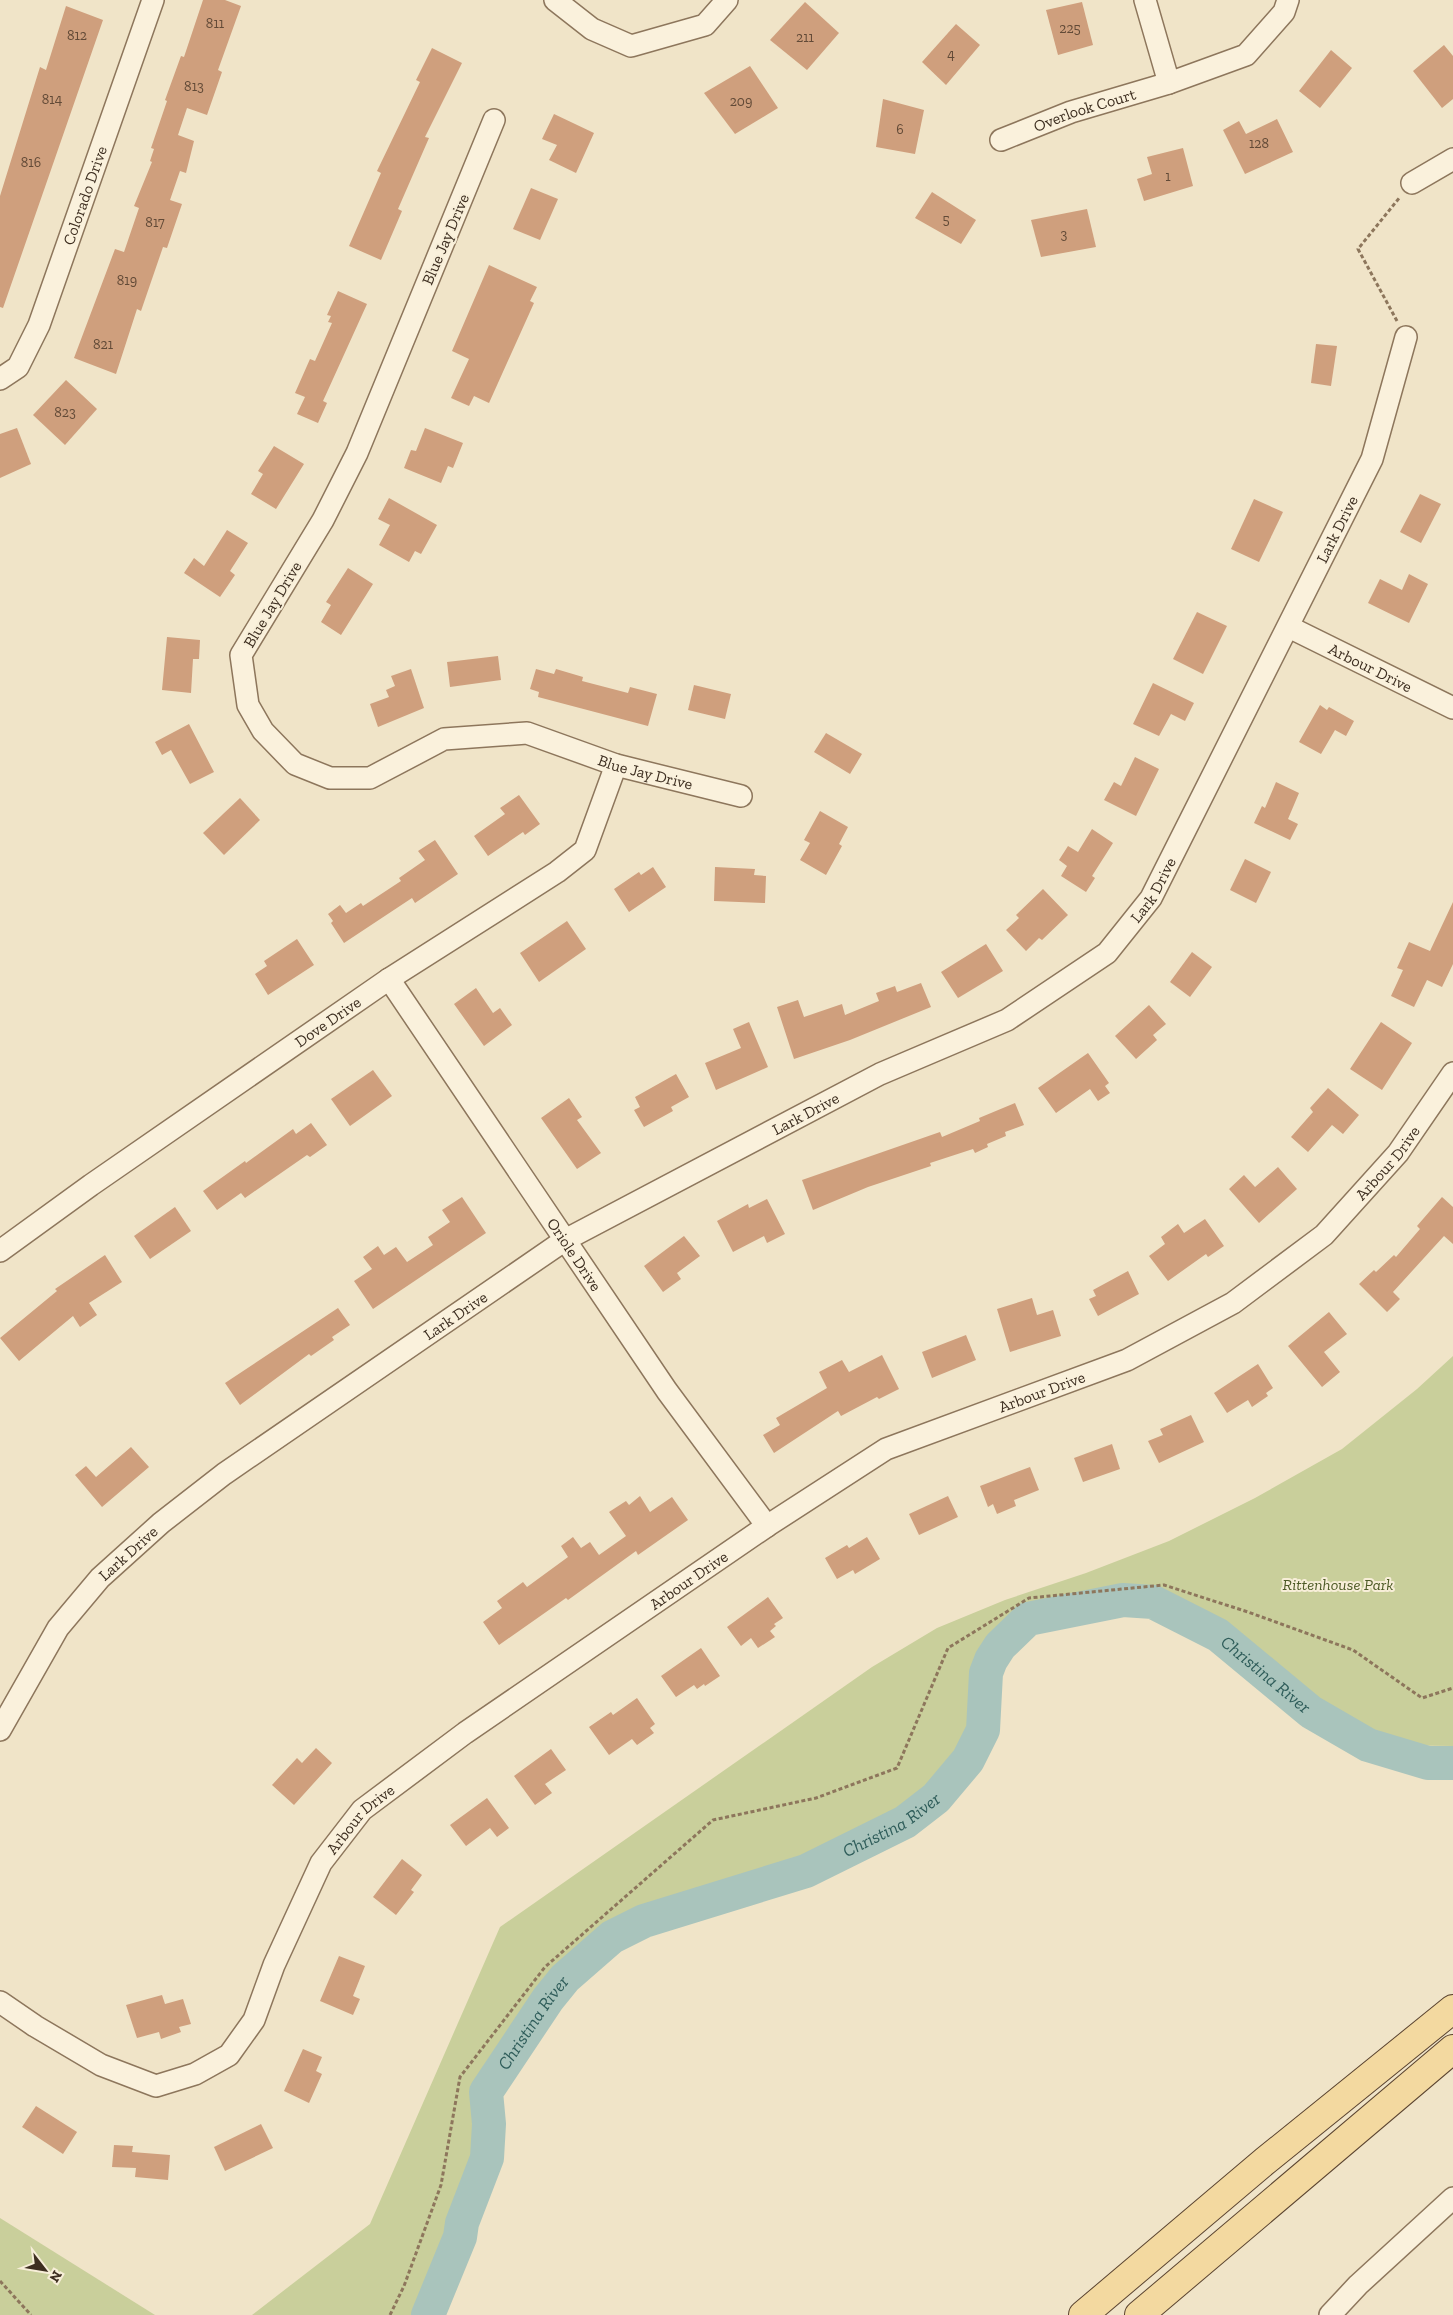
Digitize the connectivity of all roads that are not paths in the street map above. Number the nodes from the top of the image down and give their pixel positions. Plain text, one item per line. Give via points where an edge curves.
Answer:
1 (153, 0) edge
2 (555, 0) edge
3 (727, 0) edge
4 (1145, 0) edge
5 (1288, 0) edge
6 (1169, 83) junction
7 (494, 120) dead end
8 (1001, 140) dead end
9 (1453, 158) edge
10 (1412, 183) road end
11 (1406, 337) road end
12 (0, 379) edge
13 (1289, 627) junction
14 (1453, 708) edge
15 (616, 765) junction
16 (740, 796) dead end
17 (389, 979) junction
18 (1453, 1072) edge
19 (564, 1240) junction
20 (0, 1251) edge
21 (767, 1526) junction
22 (0, 1730) edge
23 (0, 2002) edge
24 (1453, 2009) edge
25 (1453, 2049) edge
26 (1453, 2198) edge
27 (1095, 2311) edge
28 (1139, 2315) edge
29 (1330, 2315) edge

1 - 12 street, Colorado Drive via 39,324 18,367
2 - 3 street via 592,29 631,46 705,25
4 - 6 street
5 - 6 street, Overlook Court via 1284,12 1246,55
6 - 8 street, Overlook Court via 1071,112
7 - 15 street, Blue Jay Drive via 357,453 323,520 241,655 248,705 263,732 295,764 330,778 370,778 444,739 528,733
9 - 10 street
11 - 13 street, Lark Drive via 1372,459
13 - 14 street, Arbour Drive
13 - 19 street, Lark Drive via 1151,898 1107,952 1007,1020 880,1074
15 - 16 street, Blue Jay Drive
15 - 17 street, Dove Drive via 585,850 557,872
17 - 19 street, Oriole Drive
17 - 20 street, Dove Drive
18 - 21 street, Arbour Drive via 1398,1153 1324,1235 1233,1303 1127,1360 886,1448
19 - 21 street, Oriole Drive via 667,1391
19 - 22 street, Lark Drive via 224,1474 161,1523 100,1578 58,1628
21 - 23 street, Arbour Drive via 465,1733 362,1810 321,1863 274,1965 254,2020 229,2055 195,2074 156,2086 101,2065
24 - 27 main road via 1264,2161
25 - 28 main road
26 - 29 street

